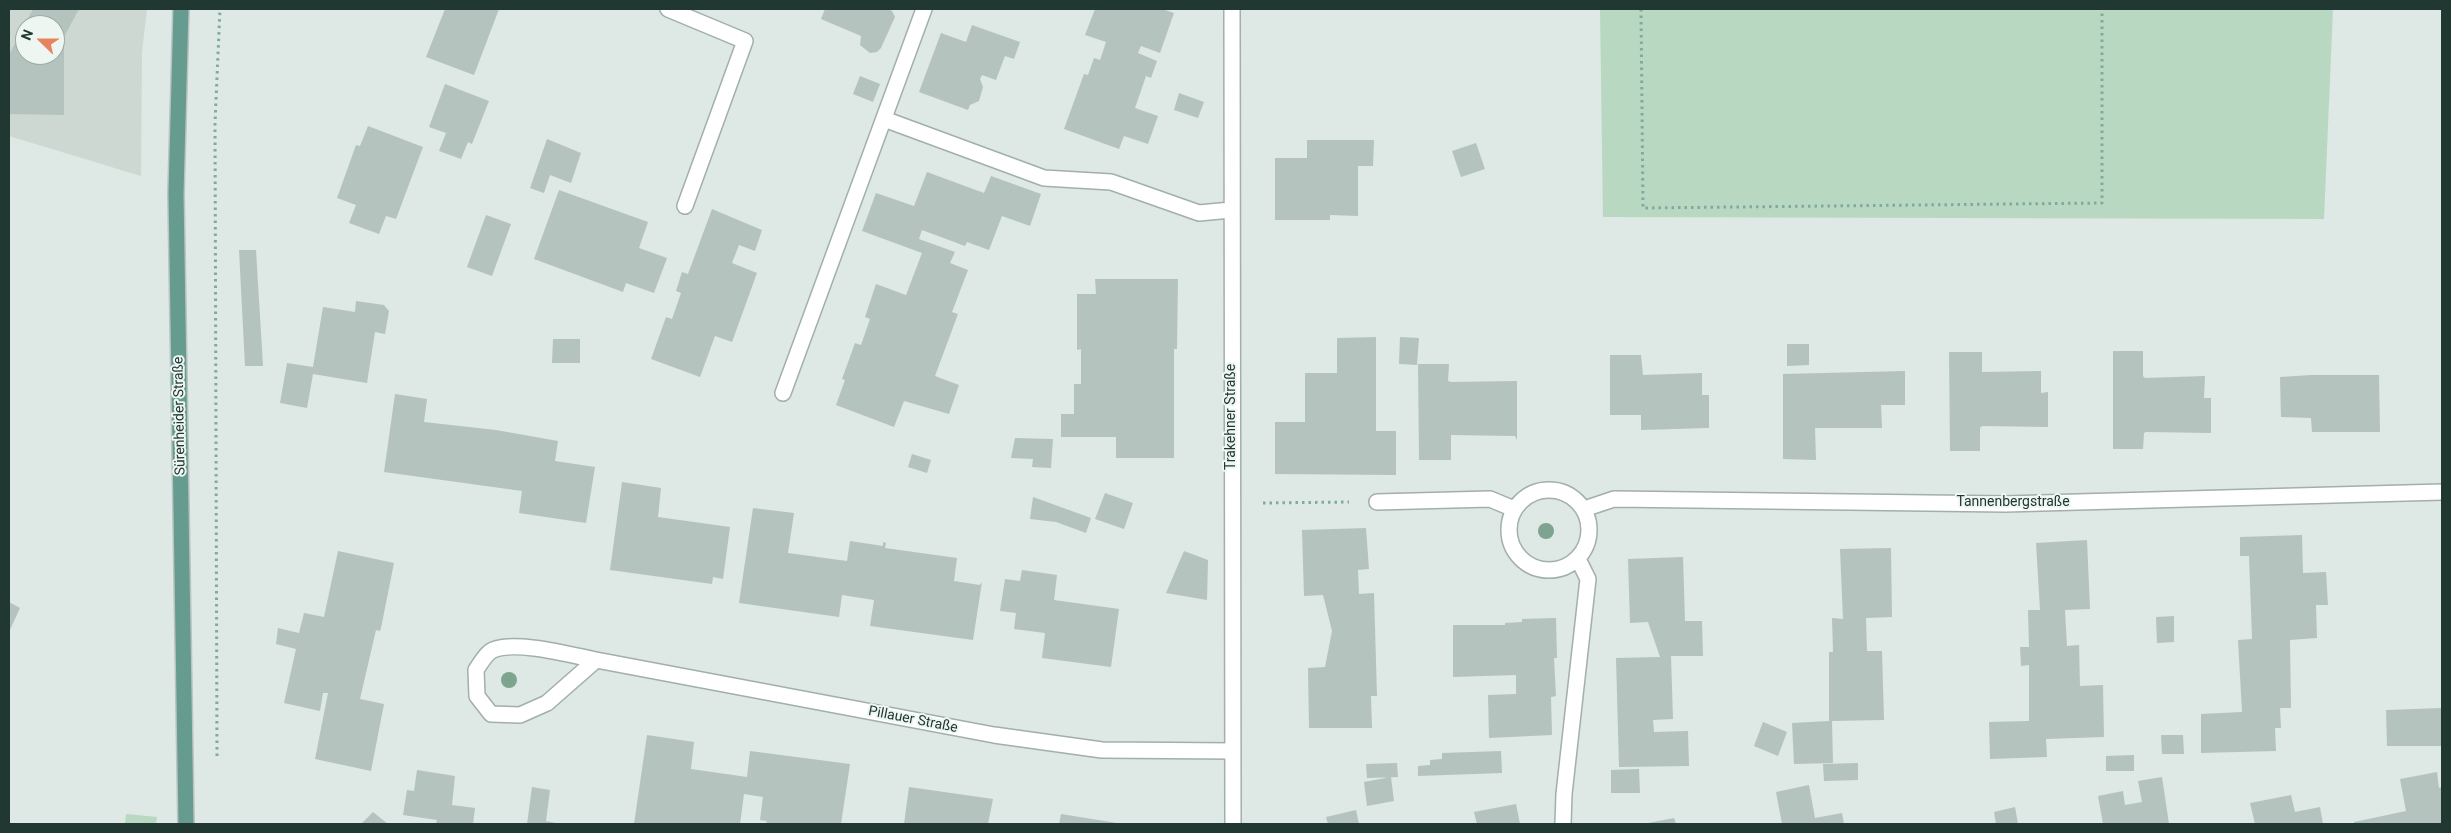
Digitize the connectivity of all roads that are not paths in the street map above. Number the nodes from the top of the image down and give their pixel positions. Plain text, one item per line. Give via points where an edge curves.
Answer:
1 (181, 9) edge
2 (668, 9) edge
3 (924, 9) edge
4 (1232, 9) edge
5 (884, 119) junction
6 (685, 206) dead end
7 (1231, 210) junction
8 (783, 393) dead end
9 (2442, 492) edge
10 (1377, 502) road end
11 (1584, 509) junction
12 (1514, 510) junction
13 (1578, 559) junction
14 (596, 660) junction
15 (1233, 751) junction
16 (186, 824) edge
17 (1233, 824) edge
18 (1563, 824) edge

1 - 16 main road, Sürenheider Straße via 176,193
2 - 6 street via 745,41
3 - 5 street
4 - 7 street, Trakehner Straße
5 - 7 street via 1044,178 1111,182 1199,213
5 - 8 street
7 - 15 street, Trakehner Straße
9 - 11 street, Tannenbergstraße via 2006,504 1614,498
10 - 12 street via 1490,499
11 - 12 street via 1569,494 1549,489 1529,494
11 - 13 street via 1590,526 1588,544
12 - 13 street via 1508,528 1512,547 1524,563 1542,570 1561,569
13 - 18 street via 1588,578
14 - 14 street, Pillauer Straße via 508,646 491,650 476,670 477,696 491,714 520,715 547,703
14 - 15 street, Pillauer Straße via 994,735 1102,750
15 - 17 street, Trakehner Straße

